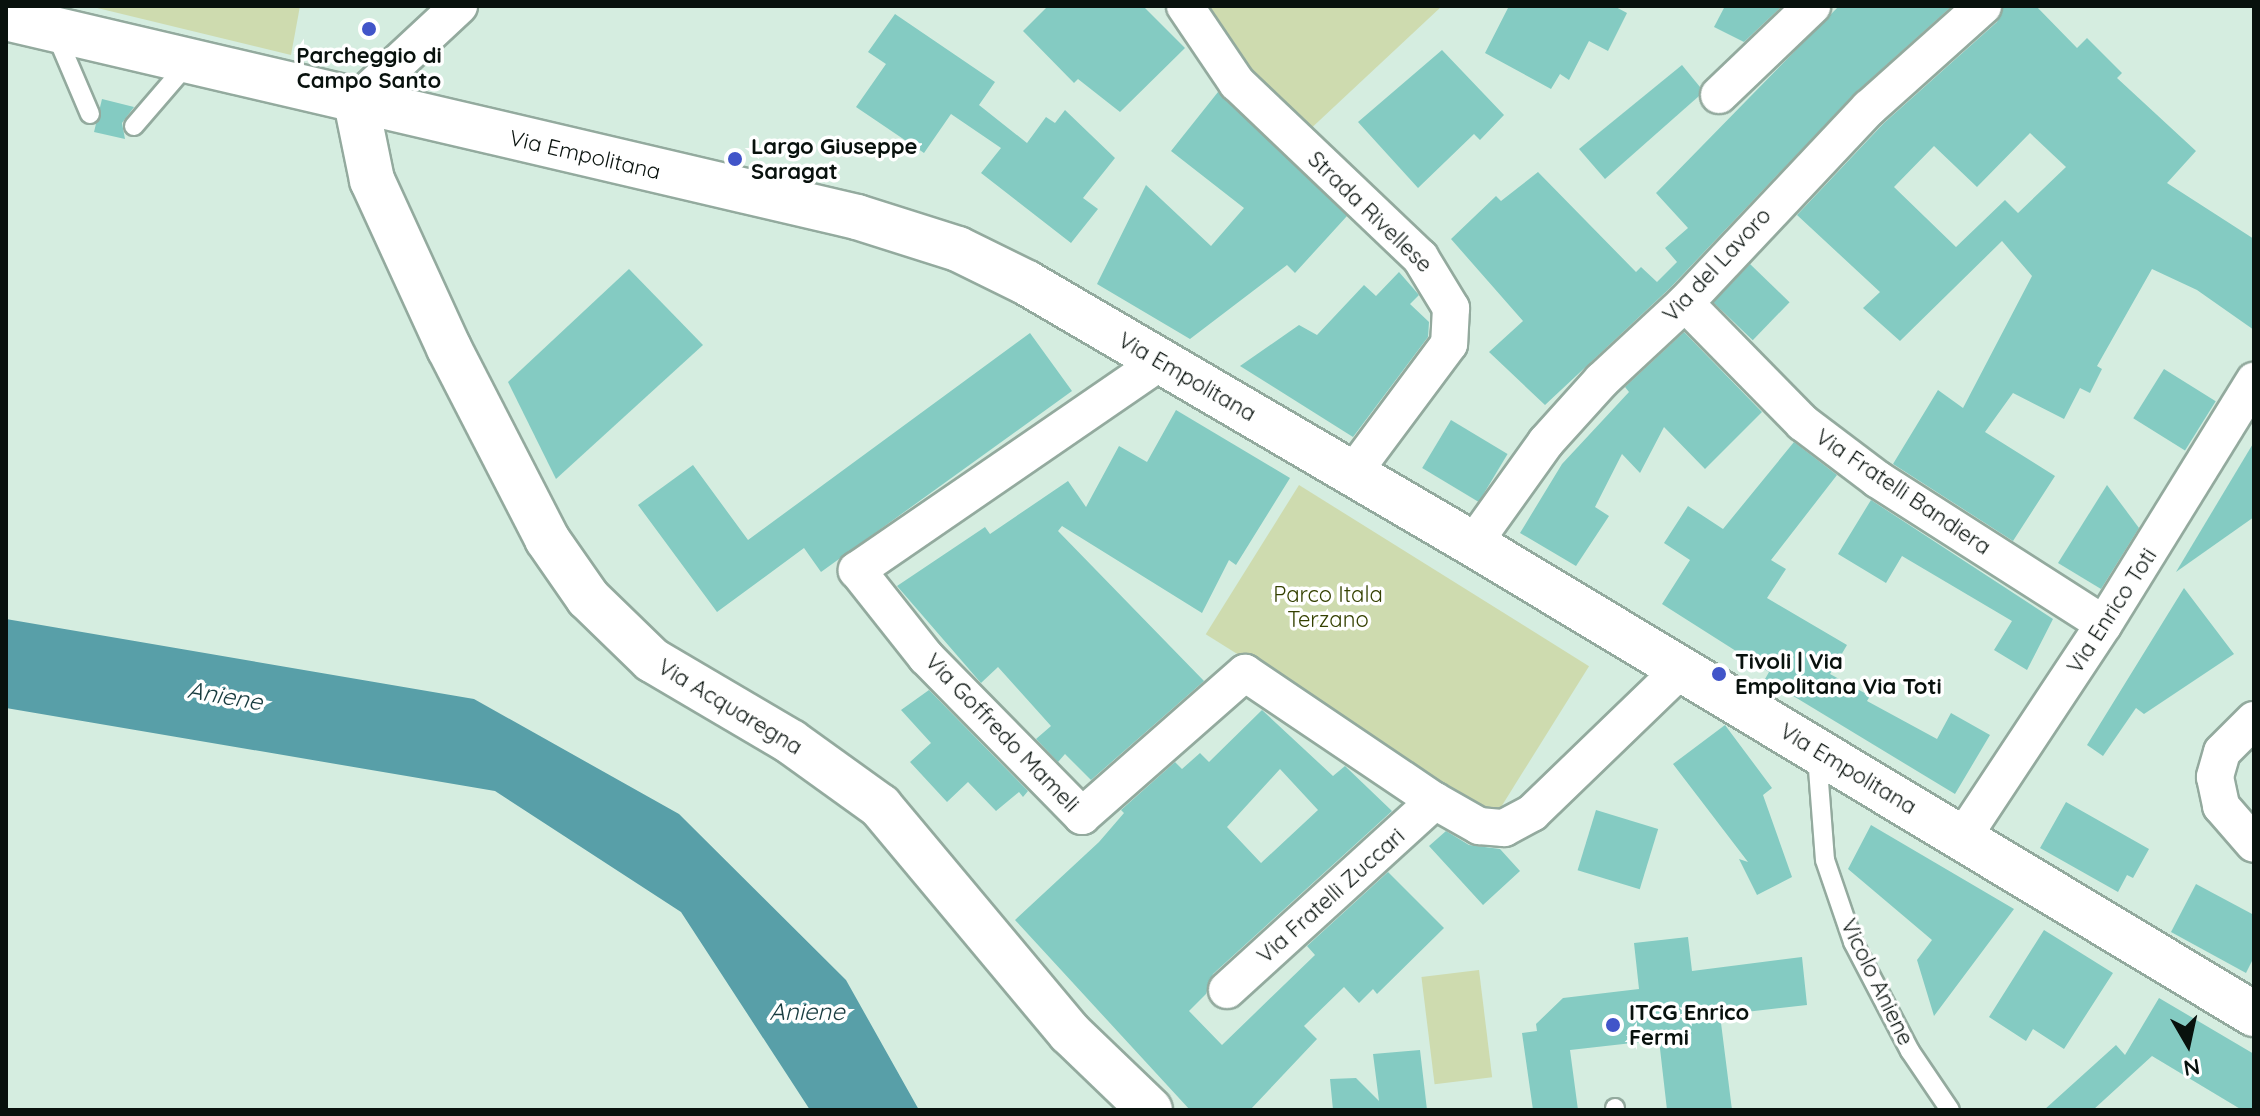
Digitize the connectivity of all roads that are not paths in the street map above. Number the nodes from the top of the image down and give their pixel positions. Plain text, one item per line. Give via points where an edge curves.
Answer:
1 (459, 6) edge
2 (1185, 6) edge
3 (1812, 6) edge
4 (1983, 6) edge
5 (6, 18) edge
6 (54, 29) junction
7 (189, 62) junction
8 (1719, 95) dead end
9 (356, 102) junction
10 (90, 114) dead end
11 (134, 126) dead end
12 (1685, 303) junction
13 (1160, 362) junction
14 (2254, 381) edge
15 (1352, 474) junction
16 (1473, 544) junction
17 (2104, 624) junction
18 (1681, 669) junction
19 (2254, 720) edge
20 (1816, 750) junction
21 (1435, 801) junction
22 (1963, 837) junction
23 (2254, 844) edge
24 (1227, 990) dead end
25 (2254, 1014) edge
26 (1150, 1110) edge
27 (1950, 1110) edge

1 - 9 street
2 - 15 street, Strada Rivellese via 1237,83 1420,257 1451,308 1449,344
3 - 8 street
4 - 12 street, Via del Lavoro via 1869,108
5 - 6 main road, Via Empolitana
6 - 7 main road, Via Empolitana
6 - 10 lane
7 - 9 main road, Via Empolitana
7 - 11 lane
9 - 13 main road, Via Empolitana via 903,230 990,264
9 - 26 main road, Via Acquaregna via 372,180 443,334 547,539 588,598 652,660 791,742 880,806 1070,1033
12 - 16 street, Via del Lavoro via 1602,380 1546,442
12 - 17 street, Via Fratelli Bandiera via 1803,423 1877,479
13 - 15 main road, Via Empolitana
13 - 21 street, Via Goffredo Mameli via 857,570 926,657 1082,816 1245,673
14 - 17 street, Via Enrico Toti
15 - 16 main road, Via Empolitana
16 - 18 main road, Via Empolitana
17 - 22 street, Via Enrico Toti
18 - 20 main road, Via Empolitana
18 - 21 street, Via Goffredo Mameli via 1524,820 1504,828 1479,826
19 - 23 street via 2222,752 2215,777 2221,806
20 - 22 main road, Via Empolitana
20 - 27 lane, Vicolo Aniene via 1825,860 1853,942 1910,1051
21 - 24 street, Via Fratelli Zuccari
22 - 25 main road, Via Empolitana

